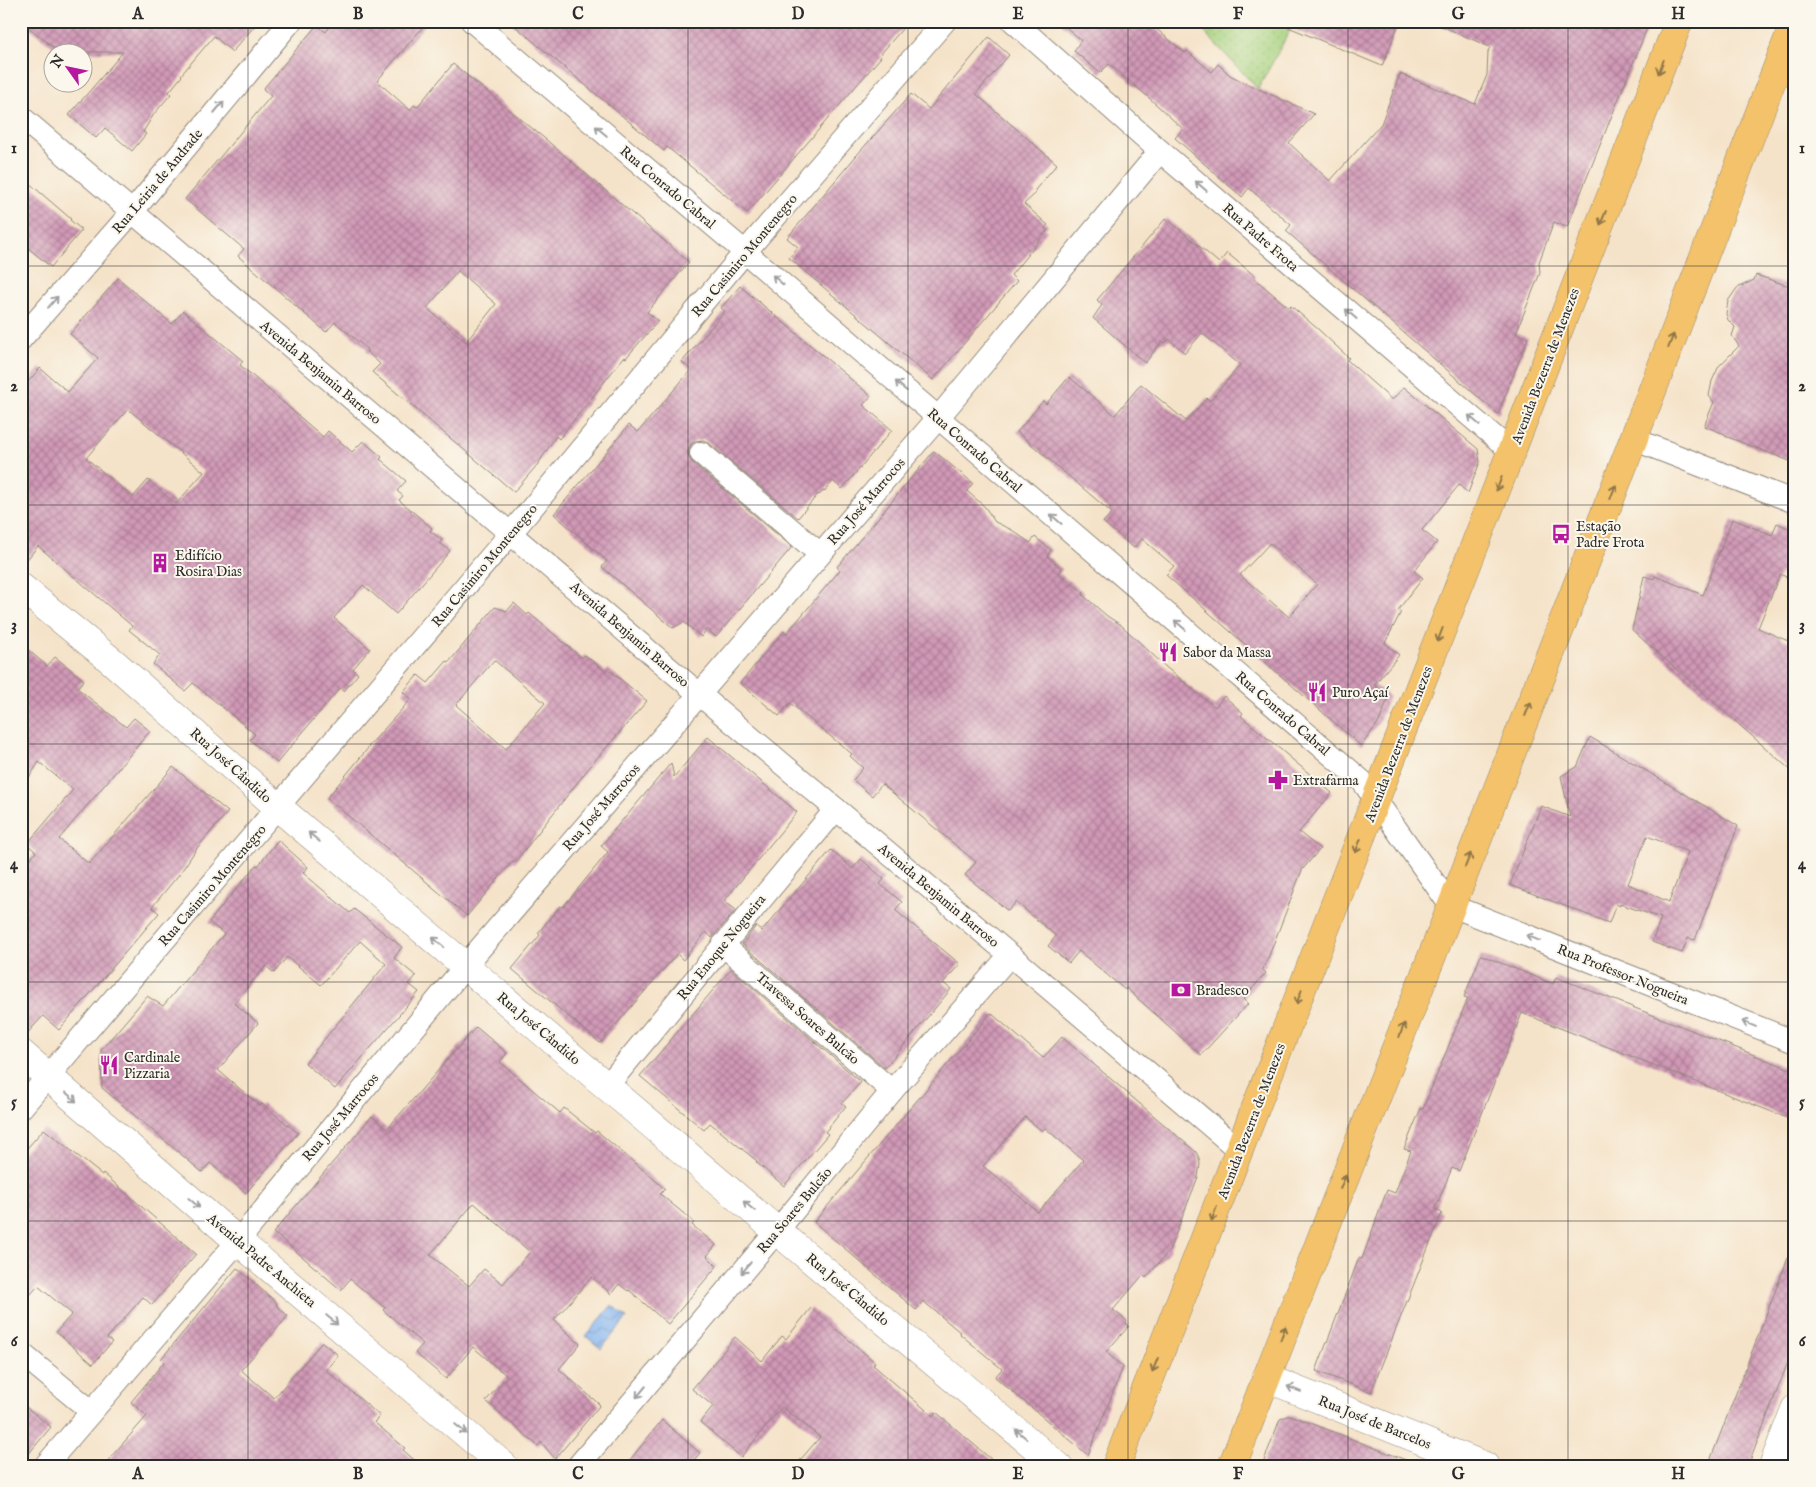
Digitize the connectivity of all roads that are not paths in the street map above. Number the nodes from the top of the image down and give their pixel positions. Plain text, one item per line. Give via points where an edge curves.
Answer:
1 (290, 21) edge
2 (472, 21) edge
3 (945, 21) edge
4 (1014, 21) edge
5 (1679, 21) edge
6 (1795, 21) edge
7 (21, 117) edge
8 (1160, 150) junction
9 (132, 212) junction
10 (745, 252) junction
11 (21, 339) edge
12 (938, 418) junction
13 (1633, 438) junction
14 (1512, 451) junction
15 (701, 453) dead end
16 (1795, 502) edge
17 (512, 533) junction
18 (820, 554) junction
19 (21, 587) edge
20 (699, 694) junction
21 (1376, 800) junction
22 (278, 807) junction
23 (836, 809) junction
24 (1450, 905) junction
25 (723, 945) junction
26 (1010, 955) junction
27 (465, 966) junction
28 (1795, 1042) edge
29 (21, 1054) edge
30 (48, 1077) junction
31 (607, 1086) junction
32 (892, 1091) junction
33 (21, 1108) edge
34 (1239, 1150) junction
35 (777, 1231) junction
36 (238, 1241) junction
37 (21, 1353) edge
38 (1266, 1378) junction
39 (1795, 1409) edge
40 (90, 1411) junction
41 (45, 1466) edge
42 (504, 1466) edge
43 (578, 1466) edge
44 (1058, 1466) edge
45 (1116, 1466) edge
46 (1232, 1466) edge
47 (1485, 1466) edge
48 (1772, 1466) edge

9 -> 1 street, Rua Leiria de Andrade
10 -> 2 street, Rua Conrado Cabral
3 - 10 street, Rua Casimiro Montenegro
4 - 8 street, Rua Padre Frota
5 -> 14 main road, Avenida Bezerra de Menezes
13 -> 6 main road
7 - 9 street, Avenida Benjamin Barroso
8 - 12 street, Rua José Marrocos
14 -> 8 street, Rua Padre Frota
11 -> 9 street, Rua Leiria de Andrade
9 - 17 street, Avenida Benjamin Barroso
12 -> 10 street, Rua Conrado Cabral
10 - 17 street, Rua Casimiro Montenegro
12 - 18 street, Rua José Marrocos
21 -> 12 street, Rua Conrado Cabral via 1363,782
13 - 16 street
24 -> 13 main road
14 -> 21 main road, Avenida Bezerra de Menezes
15 - 18 street
17 - 20 street, Avenida Benjamin Barroso
17 - 22 street, Rua Casimiro Montenegro
18 - 20 street, Rua José Marrocos
19 - 22 street, Rua José Cândido via 162,703
20 - 23 street, Avenida Benjamin Barroso
20 - 27 street, Rua José Marrocos
21 - 24 street, Rua Conrado Cabral
21 -> 34 main road, Avenida Bezerra de Menezes
27 -> 22 street, Rua José Cândido
22 - 30 street, Rua Casimiro Montenegro
23 - 25 street, Rua Enoque Nogueira
23 - 26 street, Avenida Benjamin Barroso
28 -> 24 street, Rua Professor Nogueira
38 -> 24 main road
25 - 31 street, Rua Enoque Nogueira
25 - 32 street, Travessa Soares Bulcão
26 - 32 street, Rua Soares Bulcão
26 - 34 street, Avenida Benjamin Barroso
27 - 31 street, Rua José Cândido
27 - 36 street, Rua José Marrocos
29 - 30 street, Avenida Padre Anchieta
30 - 33 street, Rua Casimiro Montenegro
30 -> 36 street, Avenida Padre Anchieta
35 -> 31 street, Rua José Cândido
32 - 35 street, Rua Soares Bulcão
34 -> 45 main road, Avenida Bezerra de Menezes
35 -> 43 street, Rua Soares Bulcão
44 -> 35 street, Rua José Cândido
36 - 40 street, Rua José Marrocos
36 -> 42 street, Avenida Padre Anchieta
37 - 40 street
38 - 46 main road
47 -> 38 street, Rua José de Barcelos
39 - 48 street
40 - 41 street, Rua José Marrocos

